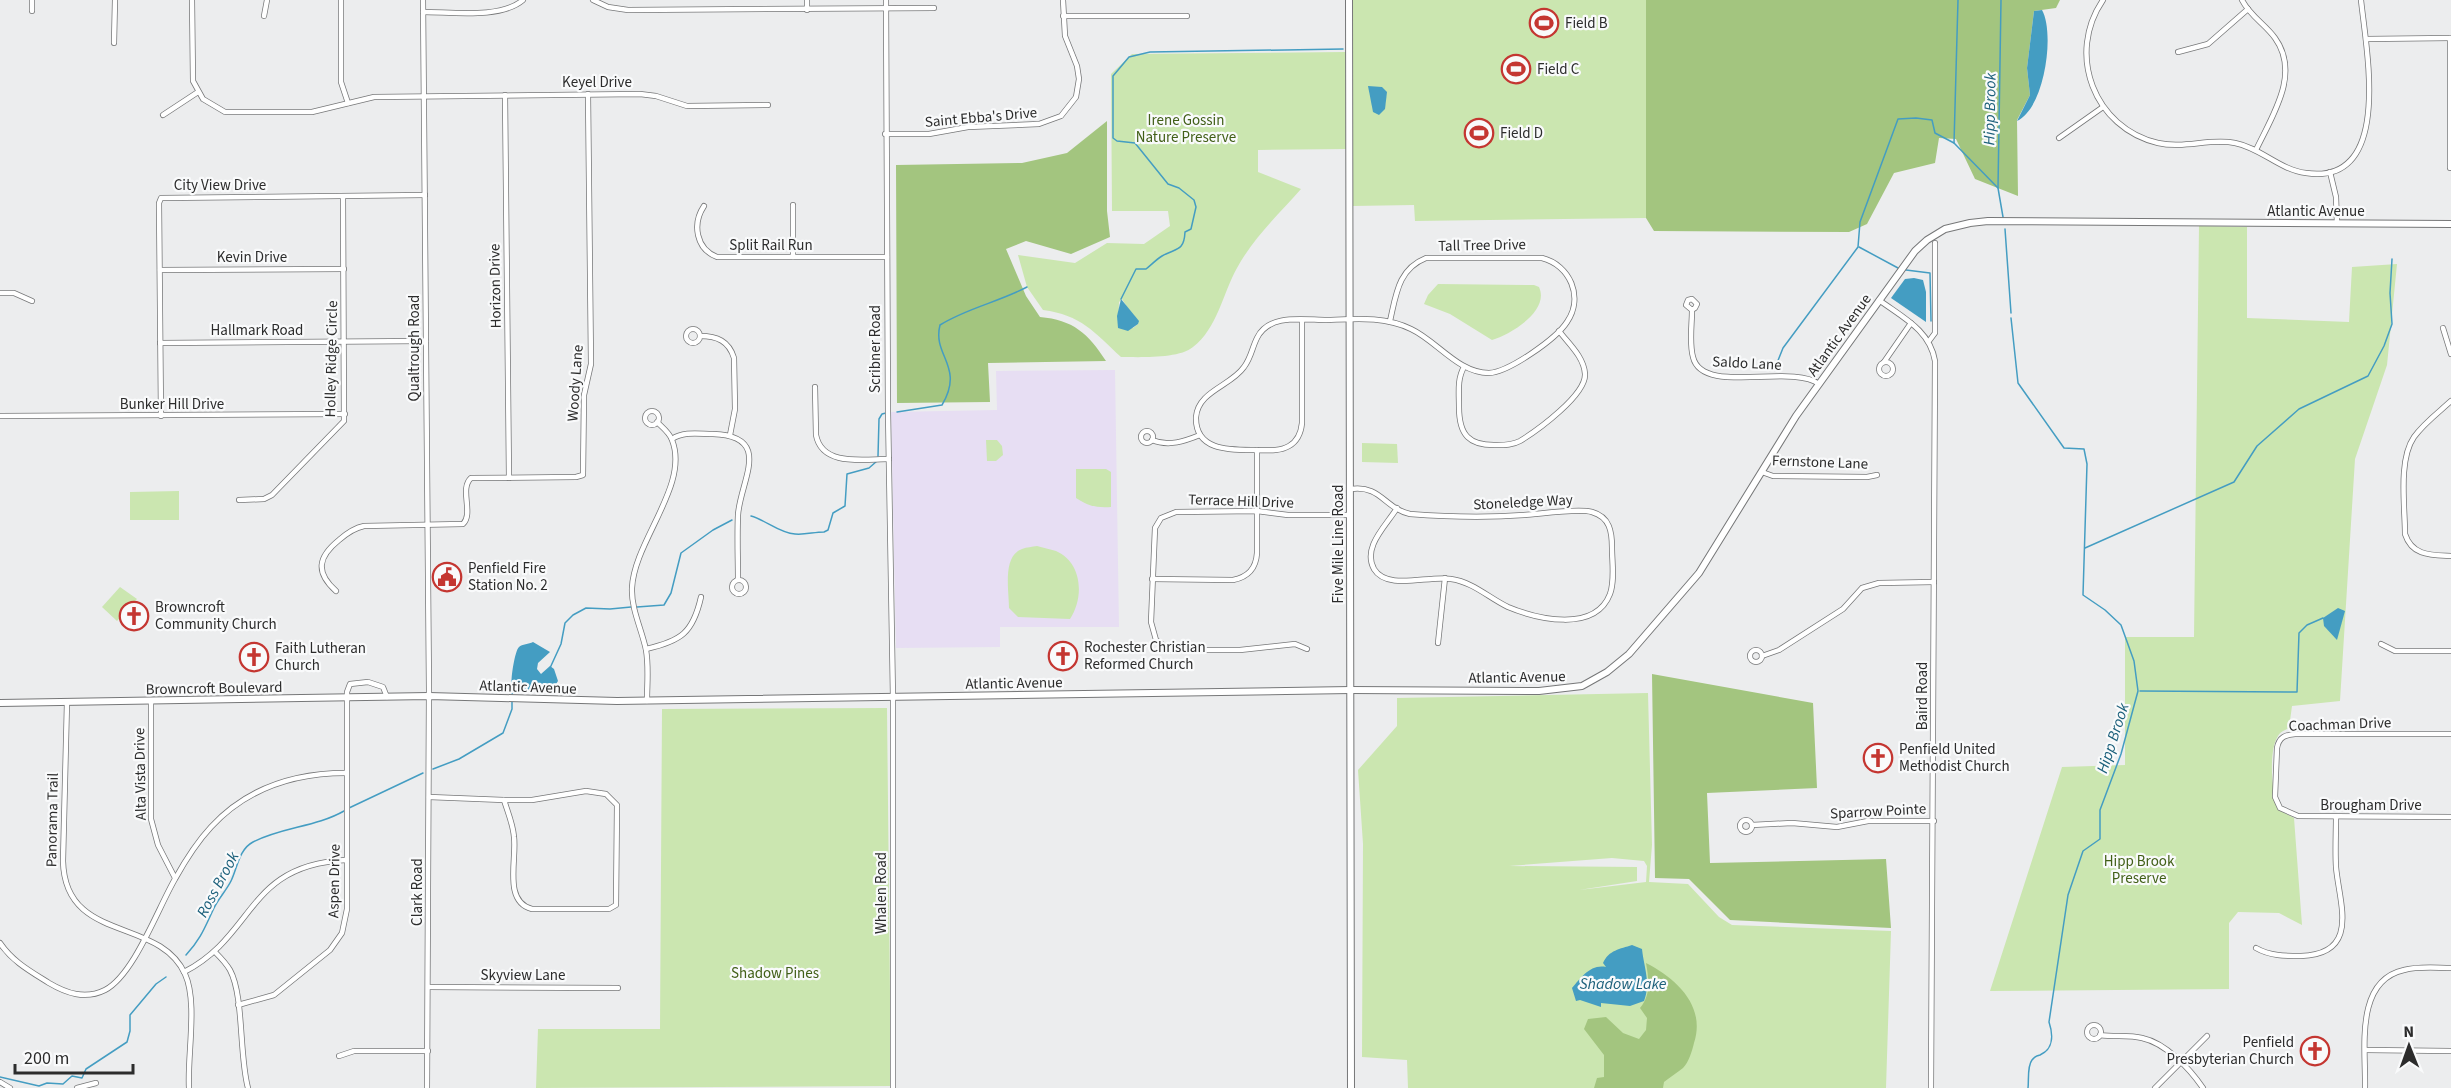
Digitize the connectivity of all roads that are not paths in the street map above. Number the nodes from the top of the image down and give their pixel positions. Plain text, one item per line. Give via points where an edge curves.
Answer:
1 (32, 0) edge
2 (114, 0) edge
3 (192, 0) edge
4 (267, 0) edge
5 (341, 0) edge
6 (423, 0) edge
7 (523, 0) edge
8 (593, 0) edge
9 (807, 0) edge
10 (885, 0) edge
11 (1063, 0) edge
12 (1349, 0) edge
13 (2103, 0) edge
14 (2242, 0) edge
15 (2361, 0) edge
16 (886, 8) junction
17 (934, 8) dead end
18 (2248, 9) junction
19 (32, 10) dead end
20 (807, 10) junction
21 (423, 12) junction
22 (264, 16) dead end
23 (1064, 16) junction
24 (1187, 16) dead end
25 (2451, 38) edge
26 (2366, 39) junction
27 (114, 43) dead end
28 (2178, 52) dead end
29 (198, 92) junction
30 (588, 94) junction
31 (506, 95) junction
32 (424, 96) junction
33 (348, 103) junction
34 (768, 105) dead end
35 (2103, 107) junction
36 (163, 115) dead end
37 (885, 134) junction
38 (2059, 138) dead end
39 (2256, 150) junction
40 (2450, 168) edge
41 (2330, 172) junction
42 (425, 195) junction
43 (344, 197) junction
44 (793, 205) dead end
45 (704, 206) dead end
46 (2337, 223) junction
47 (2451, 224) edge
48 (1935, 243) dead end
49 (793, 257) junction
50 (887, 257) junction
51 (344, 269) junction
52 (160, 270) junction
53 (0, 293) edge
54 (1878, 300) junction
55 (32, 302) dead end
56 (1692, 310) dead end
57 (1302, 320) junction
58 (1349, 320) junction
59 (1390, 321) junction
60 (1911, 323) junction
61 (2442, 328) dead end
62 (1559, 331) junction
63 (700, 336) dead end
64 (426, 341) junction
65 (1929, 341) junction
66 (344, 342) junction
67 (160, 343) junction
68 (2451, 354) edge
69 (1884, 362) dead end
70 (1464, 367) junction
71 (1819, 384) junction
72 (815, 387) dead end
73 (2451, 400) edge
74 (345, 414) junction
75 (0, 416) edge
76 (161, 416) junction
77 (657, 422) dead end
78 (730, 435) junction
79 (1200, 435) junction
80 (672, 439) junction
81 (1152, 440) dead end
82 (1257, 450) junction
83 (889, 459) junction
84 (1762, 472) junction
85 (1877, 476) dead end
86 (509, 478) junction
87 (1351, 489) junction
88 (238, 500) dead end
89 (1396, 508) junction
90 (1257, 511) junction
91 (1350, 514) junction
92 (428, 525) junction
93 (2451, 556) edge
94 (1445, 578) junction
95 (1152, 579) junction
96 (738, 580) dead end
97 (1934, 582) junction
98 (336, 591) dead end
99 (701, 597) dead end
100 (1438, 643) dead end
101 (2381, 644) dead end
102 (646, 649) junction
103 (1306, 649) dead end
104 (2451, 651) edge
105 (1762, 656) dead end
106 (1351, 690) junction
107 (429, 696) junction
108 (387, 697) junction
109 (346, 698) junction
110 (892, 698) junction
111 (151, 701) junction
112 (647, 701) junction
113 (67, 702) junction
114 (0, 703) edge
115 (2451, 734) edge
116 (346, 773) junction
117 (429, 797) junction
118 (504, 800) junction
119 (2292, 815) joint
120 (2336, 817) junction
121 (2451, 817) edge
122 (1934, 821) junction
123 (1752, 825) dead end
124 (346, 860) junction
125 (175, 879) junction
126 (145, 938) junction
127 (0, 943) edge
128 (2256, 948) dead end
129 (215, 952) junction
130 (2451, 968) edge
131 (184, 972) junction
132 (429, 987) junction
133 (618, 988) dead end
134 (238, 1005) junction
135 (2100, 1035) dead end
136 (2207, 1036) dead end
137 (2366, 1050) junction
138 (428, 1051) junction
139 (2451, 1051) edge
140 (339, 1056) dead end
141 (2180, 1062) junction
142 (0, 1082) edge
143 (96, 1083) dead end
144 (10, 1088) edge
145 (77, 1088) edge
146 (189, 1088) edge
147 (249, 1088) edge
148 (427, 1088) edge
149 (893, 1088) edge
150 (1352, 1088) edge
151 (1931, 1088) edge
152 (2155, 1088) edge
153 (2203, 1088) edge
154 (2365, 1088) edge

1 - 19 street
2 - 27 street
3 - 29 street via 192,73
4 - 22 street
5 - 33 street via 342,82
6 - 21 street, Qualtrough Road
7 - 21 street via 499,11
8 - 20 street via 628,10
9 - 20 street
10 - 16 street, Scribner Road
11 - 23 street, Saint Ebba's Drive
12 - 58 main road, Five Mile Line Road
13 - 35 street via 2091,22 2086,55 2091,83
14 - 18 street
15 - 26 street
16 - 17 street
16 - 20 street
16 - 37 street, Scribner Road
18 - 28 street via 2208,44
18 - 39 street via 2273,35 2286,61 2283,89
21 - 32 street, Qualtrough Road
23 - 24 street
23 - 37 street, Saint Ebba's Drive via 1079,85 1073,102 1058,118 1039,124
25 - 26 street
25 - 40 street
26 - 41 street via 2367,132 2357,153
29 - 33 street, Keyel Drive via 217,109 234,113 312,112
29 - 36 street
30 - 31 street, Keyel Drive
30 - 34 street, Keyel Drive via 648,94 687,106
30 - 86 street, Woody Lane via 591,364 584,395 584,472 579,477
31 - 32 street, Keyel Drive
31 - 86 street, Horizon Drive
32 - 33 street, Keyel Drive via 367,98
32 - 42 street, Qualtrough Road
35 - 38 street
35 - 39 street via 2127,130 2151,141 2180,145 2228,142
37 - 50 street, Scribner Road
39 - 41 street via 2299,172
41 - 46 street
42 - 43 street, City View Drive
42 - 64 street, Qualtrough Road
43 - 51 street, Holley Ridge Circle
43 - 52 street, City View Drive via 161,198
44 - 49 street
45 - 49 street, Split Rail Run via 698,216 697,233 711,255
46 - 47 main road, Atlantic Avenue
46 - 54 main road, Atlantic Avenue via 1970,223 1945,230 1922,244
48 - 65 street, Baird Road via 1935,333
49 - 50 street, Split Rail Run
50 - 83 street, Scribner Road
51 - 52 street, Kevin Drive
51 - 66 street, Holley Ridge Circle
52 - 67 street, City View Drive
53 - 55 street via 14,293
54 - 60 street
54 - 71 main road, Atlantic Avenue
56 - 71 street, Saldo Lane via 1693,357 1704,372 1719,377 1803,377
57 - 58 street
57 - 79 street via 1276,321 1261,331 1245,366 1201,402 1196,417
57 - 82 street via 1301,432 1285,448
58 - 59 street
58 - 87 main road, Five Mile Line Road
59 - 62 street, Tall Tree Drive via 1399,283 1420,261 1435,257 1536,257 1552,261 1572,282 1574,307
59 - 70 street via 1426,337
60 - 65 street
60 - 69 street
61 - 68 street
62 - 70 street, Tall Tree Drive via 1505,370 1483,372
62 - 70 street via 1582,361 1582,387 1575,398 1514,443 1478,444 1464,434 1459,418 1459,382
63 - 78 street via 724,341 732,351 735,409
64 - 66 street, Hallmark Road
64 - 92 street, Qualtrough Road
65 - 97 street, Baird Road via 1935,361
66 - 67 street, Hallmark Road
66 - 74 street, Holley Ridge Circle
67 - 76 street, City View Drive
71 - 84 main road, Atlantic Avenue
72 - 83 street via 820,447 837,458
73 - 93 street via 2416,434 2405,465 2408,542 2422,554
74 - 76 street, Bunker Hill Drive
74 - 88 street, Holley Ridge Circle via 342,424 272,495
75 - 76 street, Bunker Hill Drive
77 - 80 street
78 - 80 street via 688,434
78 - 96 street via 741,442 750,458 738,515
79 - 81 street via 1176,443
79 - 82 street via 1218,449
80 - 102 street via 670,488 641,550 633,579 633,602
82 - 90 street
83 - 110 street, Scribner Road
84 - 85 street, Fernstone Lane via 1785,476
84 - 106 main road, Atlantic Avenue via 1693,581 1629,654 1594,680 1555,691
86 - 92 street, Woody Lane via 469,479 465,522
87 - 89 street, Stoneledge Way via 1371,490
87 - 91 main road, Five Mile Line Road
89 - 94 street, Stoneledge Way via 1371,549 1376,572 1394,582
89 - 94 street, Stoneledge Way via 1410,514 1468,516 1587,511 1603,518 1610,527 1611,591 1604,605 1589,615 1559,619 1530,614 1506,606 1468,584
90 - 91 street, Terrace Hill Drive
90 - 95 street, Terrace Hill Drive via 1166,515 1153,533
90 - 95 street via 1257,558 1254,568 1245,576 1233,580
91 - 106 main road, Five Mile Line Road
92 - 98 street via 364,526 348,532 327,550 322,560 324,579
92 - 107 street, Qualtrough Road
94 - 100 street
95 - 103 street, Terrace Hill Drive via 1151,628 1157,641 1170,650 1231,651 1295,644
97 - 105 street via 1879,583 1862,588 1843,609 1779,650
97 - 122 street, Baird Road
99 - 102 street via 687,632 670,643
101 - 104 street via 2395,651
102 - 112 street
106 - 110 main road, Atlantic Avenue
106 - 150 main road, Five Mile Line Road
107 - 108 main road, Browncroft Boulevard
107 - 112 main road, Atlantic Avenue
107 - 117 street, Clark Road
108 - 109 main road, Browncroft Boulevard
108 - 109 street via 383,687 364,682 349,685
109 - 111 main road, Browncroft Boulevard
109 - 116 street, Aspen Drive
110 - 112 main road, Atlantic Avenue
110 - 149 street, Whalen Road
111 - 113 main road, Browncroft Boulevard
111 - 125 street, Alta Vista Drive via 151,819 158,845
113 - 114 main road, Browncroft Boulevard
113 - 126 street, Panorama Trail via 63,861 66,884 75,900 99,921
115 - 119 street, Coachman Drive via 2285,736 2277,748 2275,797 2280,808
116 - 124 street, Aspen Drive
116 - 125 street via 290,778 249,796 211,827
117 - 118 street
117 - 132 street, Clark Road
118 - 118 street via 586,792 611,796 618,815 618,900 614,906 532,909 520,904 515,894 514,836
119 - 120 street, Brougham Drive
120 - 121 street, Brougham Drive
120 - 128 street via 2336,867 2344,910 2338,937 2326,950 2307,955 2271,955
122 - 123 street, Sparrow Pointe via 1868,821 1838,827 1797,823
122 - 151 street, Baird Road
124 - 129 street via 307,865 276,881
124 - 134 street, Aspen Drive via 347,909 339,938 330,950 278,992
125 - 126 street
126 - 127 street via 117,980 89,995 59,989 19,964
126 - 131 street, Panorama Trail via 168,953
129 - 131 street
129 - 134 street via 231,971
130 - 137 street via 2405,969 2381,983 2367,1009
131 - 146 street via 190,998
132 - 133 street, Skyview Lane
132 - 138 street, Clark Road
134 - 147 street
135 - 141 street via 2144,1038
136 - 141 street
137 - 139 street
137 - 154 street
138 - 140 street via 354,1051
138 - 148 street, Clark Road
141 - 152 street
141 - 153 street
142 - 144 street
143 - 145 street

